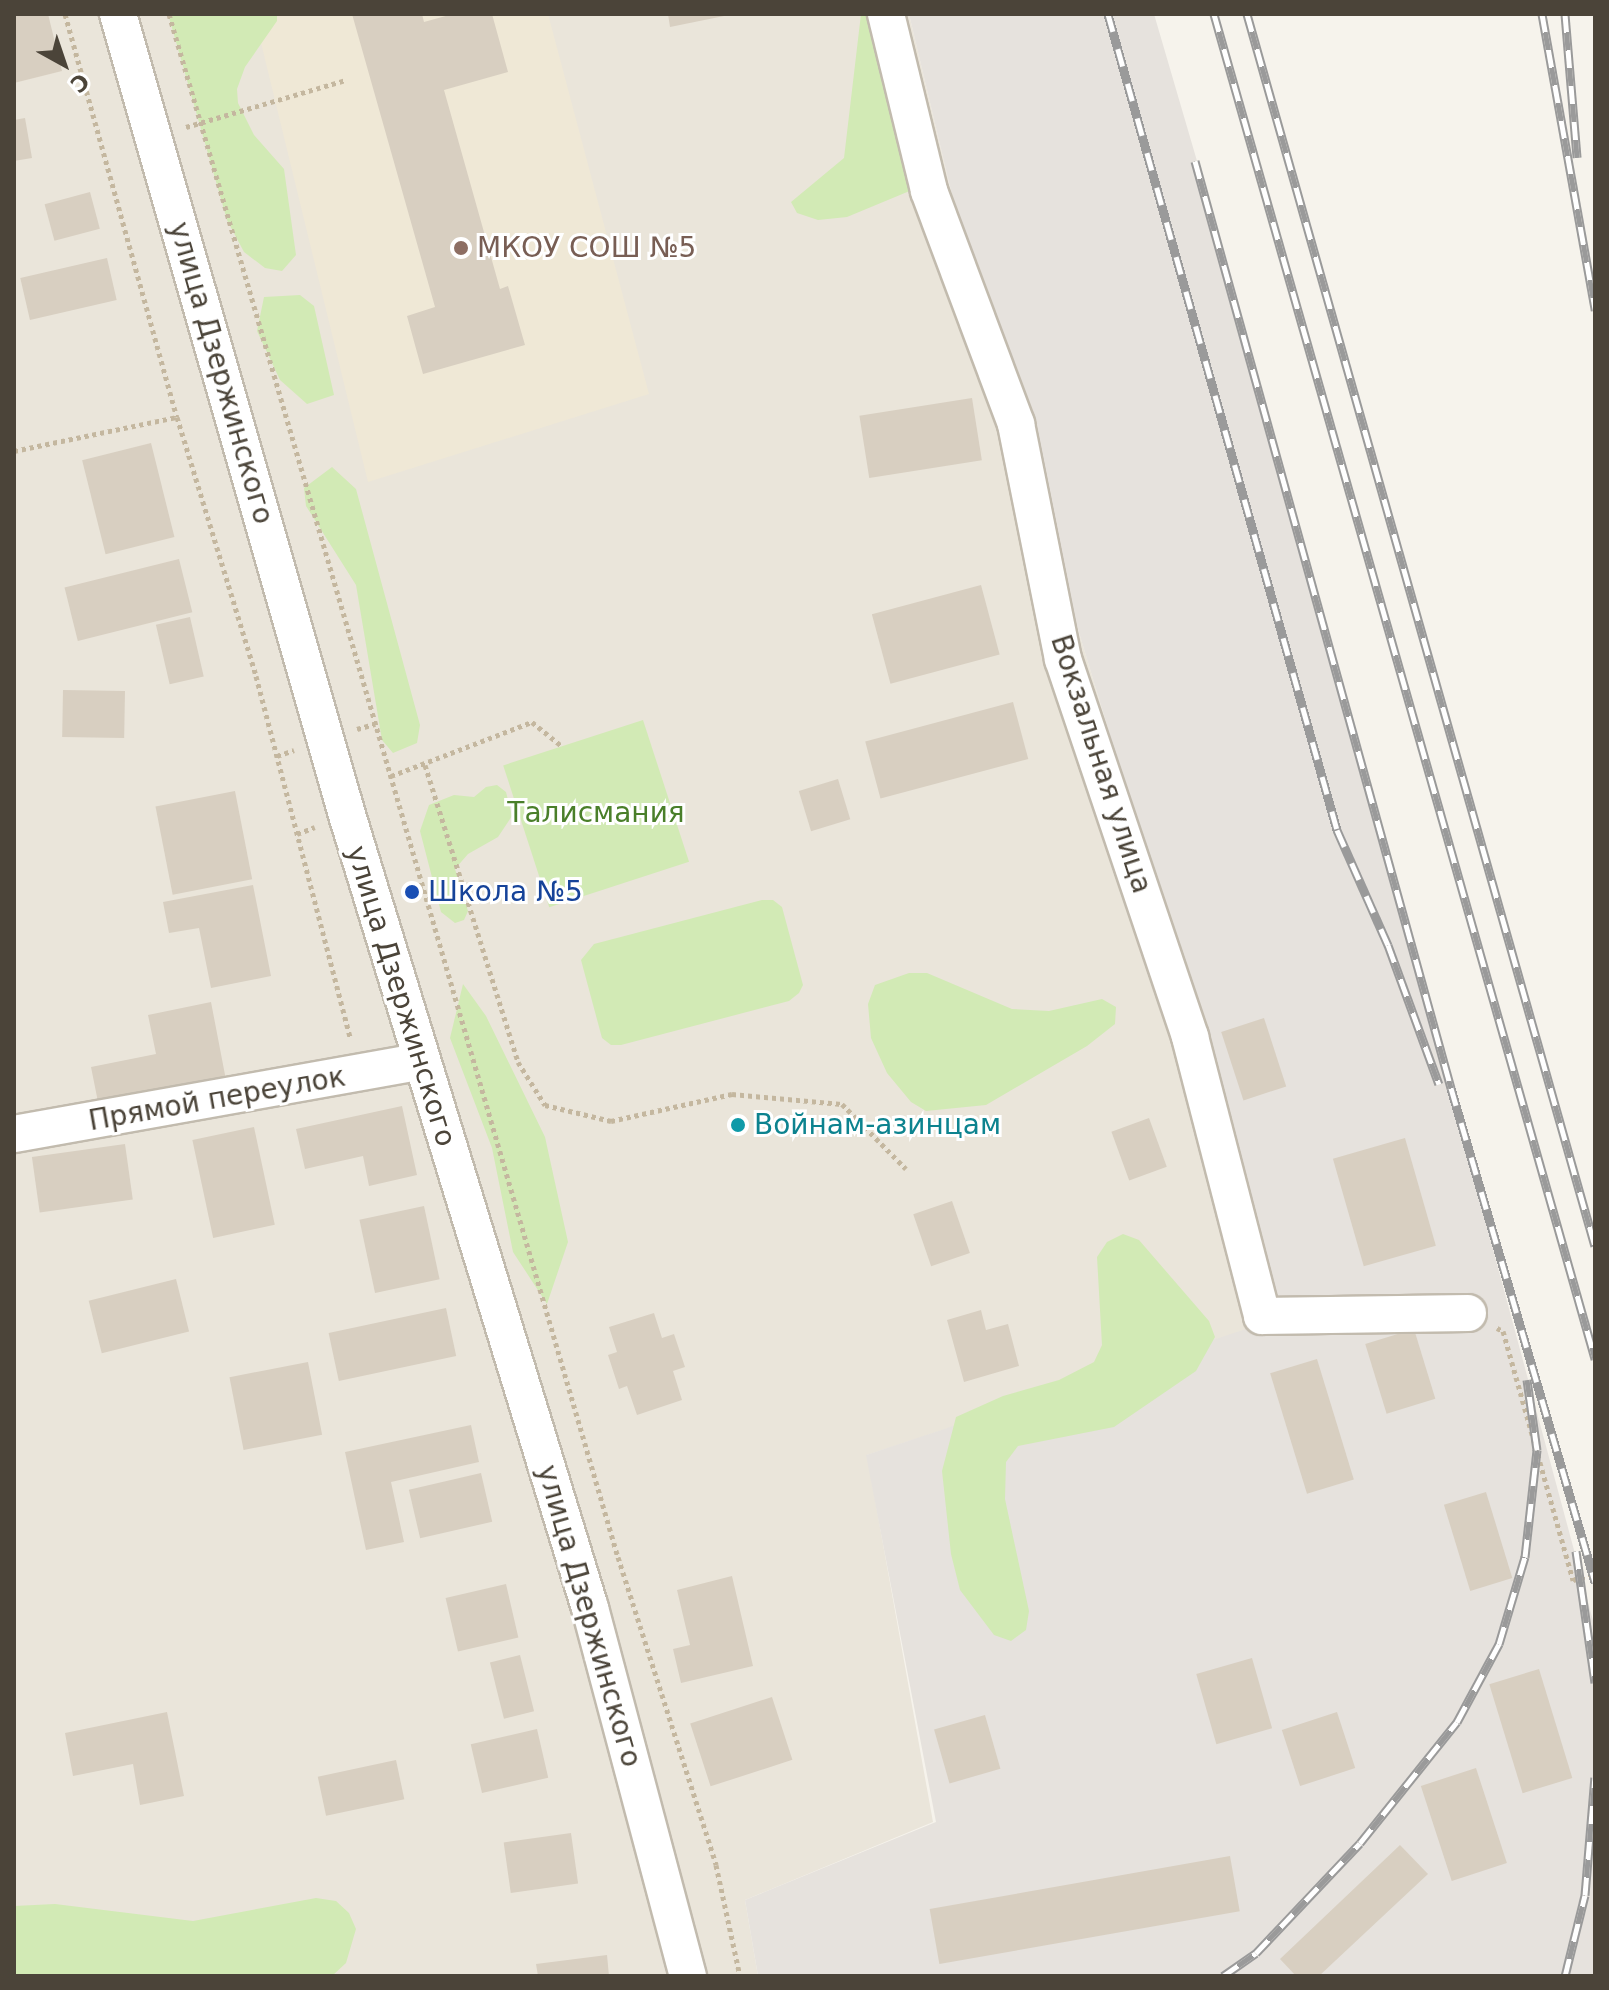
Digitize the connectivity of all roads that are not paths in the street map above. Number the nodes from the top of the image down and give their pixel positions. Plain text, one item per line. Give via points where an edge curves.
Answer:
1 (118, 14) edge
2 (886, 14) edge
3 (420, 1062) junction
4 (14, 1134) edge
5 (1468, 1313) road end
6 (688, 1976) edge

1 - 3 street, улица Дзержинского
2 - 5 street, Вокзальная улица via 929,191 1016,424 1063,659 1190,1037 1262,1316
3 - 4 street, Прямой переулок
3 - 6 street, улица Дзержинского via 590,1608

